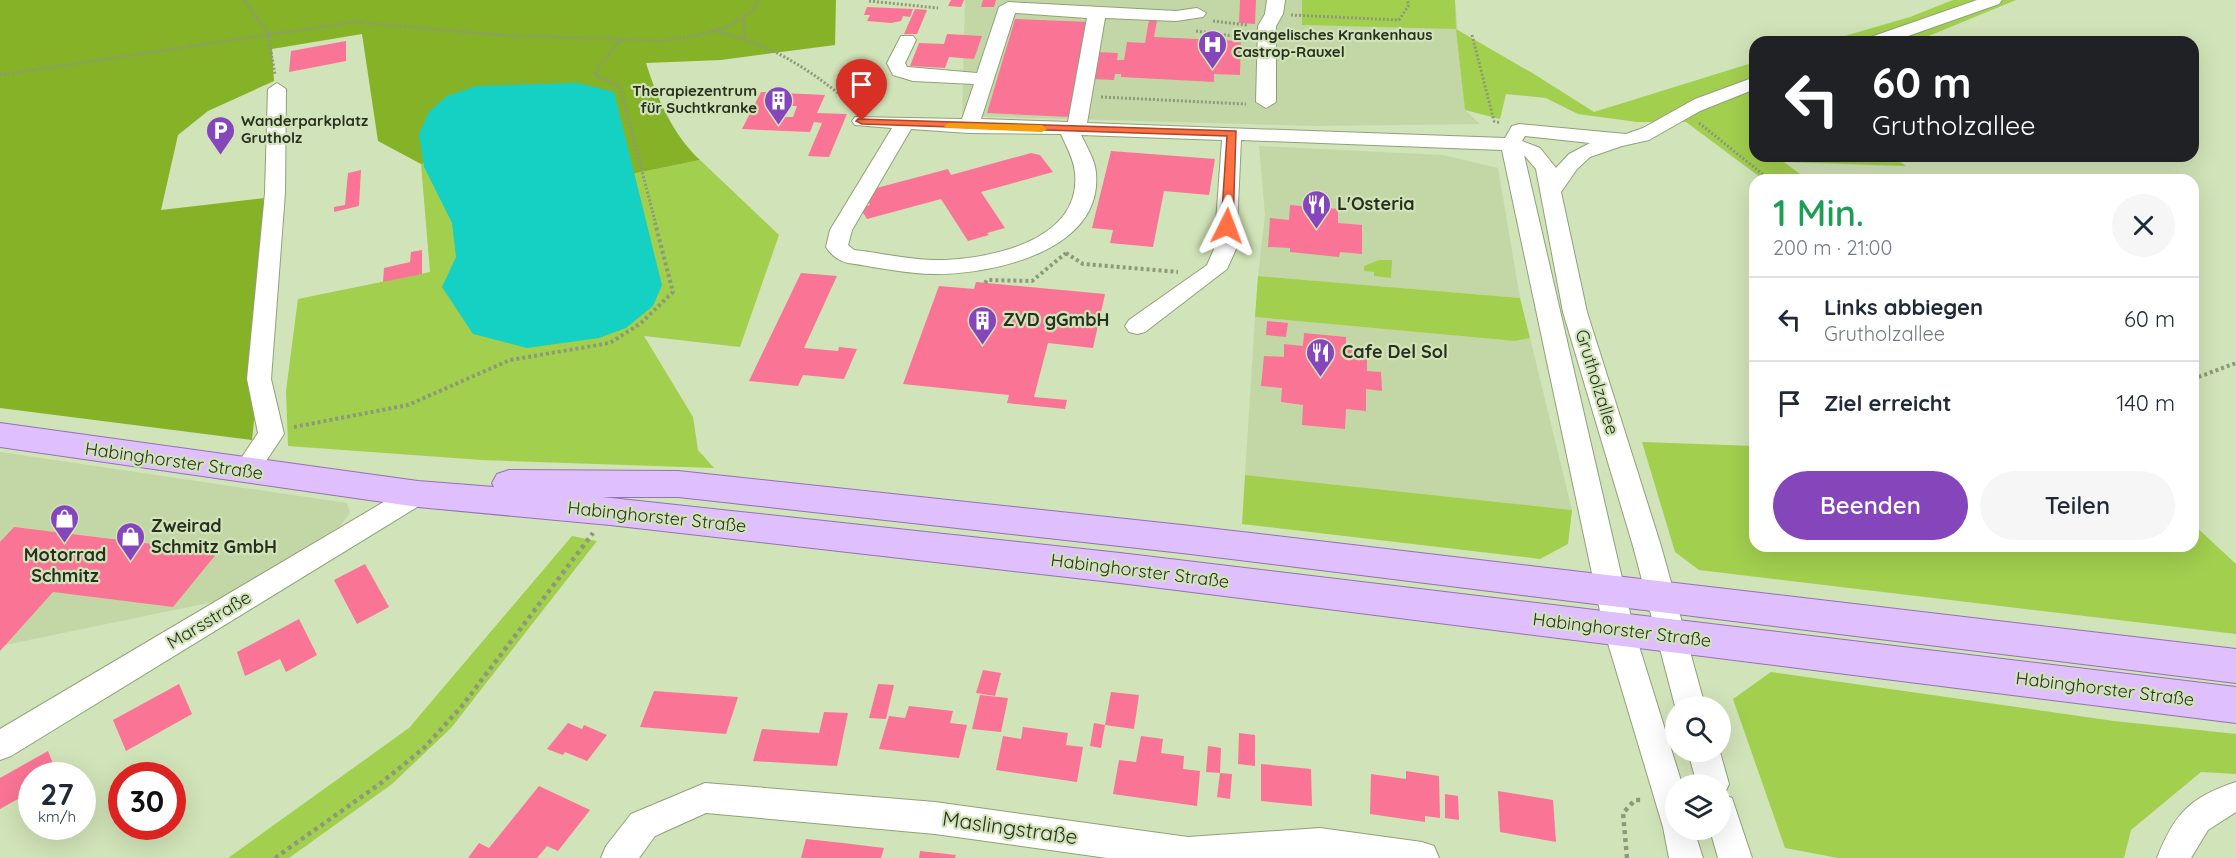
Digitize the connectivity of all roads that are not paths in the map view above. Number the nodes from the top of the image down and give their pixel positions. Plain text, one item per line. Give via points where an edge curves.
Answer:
1 (1276, 0) edge
2 (1993, 0) edge
3 (1097, 13) junction
4 (1197, 13) dead end
5 (1891, 36) edge
6 (907, 40) dead end
7 (985, 79) junction
8 (1749, 85) edge
9 (277, 89) road end
10 (1258, 103) road end
11 (862, 121) road end
12 (904, 124) junction
13 (969, 127) junction
14 (1073, 129) junction
15 (1232, 133) junction
16 (1515, 137) junction
17 (1626, 140) junction
18 (1551, 192) junction
19 (1137, 326) dead end
20 (0, 435) edge
21 (257, 454) junction
22 (510, 483) junction
23 (418, 494) junction
24 (1612, 592) junction
25 (1661, 598) junction
26 (1619, 630) junction
27 (1671, 636) junction
28 (2236, 666) edge
29 (1687, 696) edge
30 (2236, 705) edge
31 (0, 746) edge
32 (1665, 783) edge
33 (2236, 797) edge
34 (1681, 840) edge
35 (1729, 840) edge
36 (626, 854) edge
37 (1188, 856) edge
38 (1422, 858) edge
39 (1686, 858) edge
40 (1735, 858) edge
41 (2174, 858) edge

1 - 10 street via 1267,26
2 - 5 street
3 - 4 street
3 - 7 street via 1008,7
3 - 14 street
6 - 7 street via 896,63 900,71
7 - 13 street
8 - 17 street via 1685,111 1643,138
9 - 21 street via 275,193 259,379
11 - 12 street, Grutholzallee
12 - 13 street, Grutholzallee
12 - 14 street via 841,230 837,247 848,256 943,266 998,260 1041,243 1058,233 1083,204 1087,174
13 - 14 street, Grutholzallee
14 - 15 street, Grutholzallee
15 - 16 street, Grutholzallee
15 - 19 street via 1226,249 1208,276
16 - 17 street
16 - 18 street, Grutholzallee via 1540,158
16 - 24 street, Grutholzallee via 1538,276
17 - 18 street via 1583,152 1566,166
18 - 25 street, Grutholzallee via 1575,312
20 - 21 main road, Habinghorster Straße
21 - 22 main road, Habinghorster Straße
21 - 23 main road, Habinghorster Straße
22 - 23 main road via 475,489 434,486
22 - 24 main road, Habinghorster Straße via 678,484 1182,539
23 - 26 main road, Habinghorster Straße via 610,511 1120,568
23 - 31 street, Marsstraße
24 - 25 main road, Habinghorster Straße
24 - 26 street, Grutholzallee
25 - 27 street, Grutholzallee
25 - 28 main road, Habinghorster Straße
26 - 27 main road, Habinghorster Straße
26 - 32 street, Grutholzallee
27 - 29 street, Grutholzallee
27 - 30 main road, Habinghorster Straße
33 - 41 street via 2202,814 2182,834
34 - 39 street
35 - 40 street
36 - 37 street, Maslingstraße via 643,825 705,798 935,818
37 - 38 street, Maslingstraße via 1320,844

